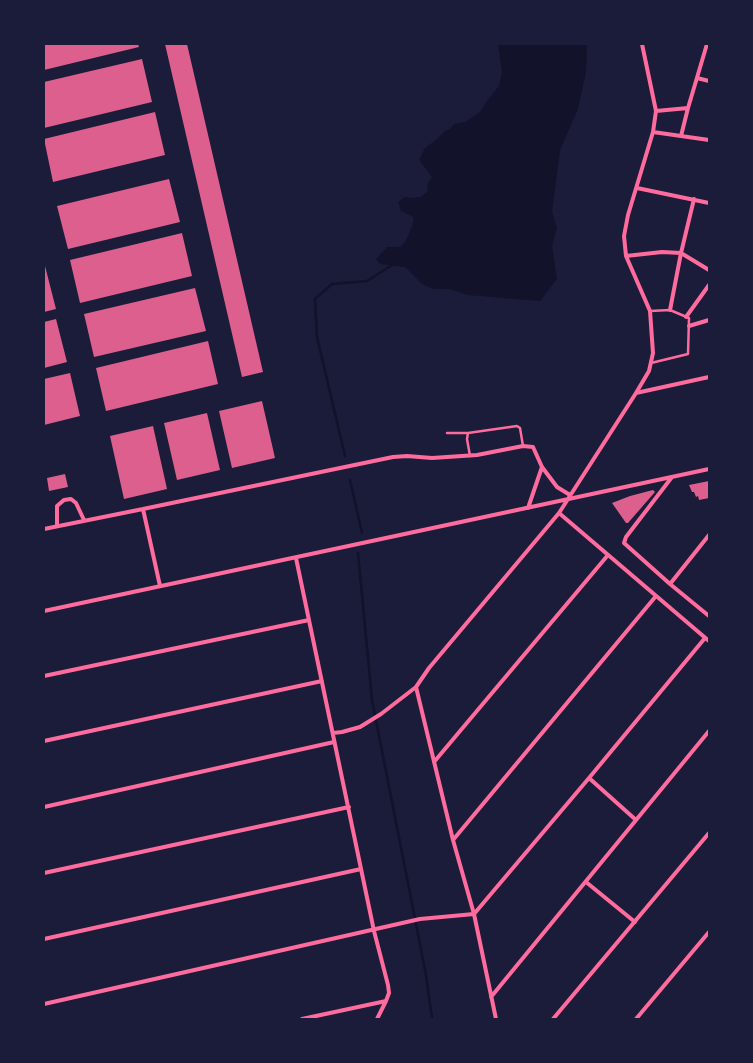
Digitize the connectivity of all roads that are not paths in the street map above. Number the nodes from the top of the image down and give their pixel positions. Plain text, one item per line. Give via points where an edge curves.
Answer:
1 (642, 44) edge
2 (707, 44) edge
3 (697, 78) junction
4 (709, 81) edge
5 (688, 108) junction
6 (656, 111) junction
7 (653, 132) junction
8 (681, 136) junction
9 (709, 140) edge
10 (637, 188) junction
11 (694, 199) junction
12 (709, 203) edge
13 (681, 253) junction
14 (626, 256) junction
15 (709, 270) edge
16 (709, 285) edge
17 (670, 310) junction
18 (650, 311) junction
19 (686, 317) junction
20 (709, 320) edge
21 (689, 326) junction
22 (651, 363) junction
23 (709, 377) edge
24 (636, 393) junction
25 (447, 433) dead end
26 (468, 433) junction
27 (523, 446) junction
28 (470, 456) junction
29 (542, 467) junction
30 (709, 469) edge
31 (672, 477) junction
32 (570, 495) junction
33 (567, 500) junction
34 (528, 508) junction
35 (143, 509) junction
36 (559, 513) junction
37 (84, 520) junction
38 (57, 526) junction
39 (44, 529) edge
40 (709, 535) edge
41 (608, 555) junction
42 (296, 558) junction
43 (670, 584) junction
44 (160, 586) junction
45 (656, 596) junction
46 (44, 611) edge
47 (709, 616) edge
48 (309, 620) junction
49 (705, 638) junction
50 (709, 641) edge
51 (44, 676) edge
52 (322, 681) junction
53 (416, 687) junction
54 (709, 731) edge
55 (333, 734) junction
56 (44, 741) edge
57 (334, 742) junction
58 (434, 762) junction
59 (589, 778) junction
60 (44, 807) edge
61 (349, 807) junction
62 (636, 820) junction
63 (709, 833) edge
64 (453, 840) junction
65 (361, 869) junction
66 (44, 873) edge
67 (586, 882) junction
68 (474, 914) junction
69 (635, 922) junction
70 (374, 931) junction
71 (709, 932) edge
72 (44, 939) edge
73 (490, 997) junction
74 (386, 1001) junction
75 (44, 1004) edge
76 (302, 1019) edge
77 (377, 1019) edge
78 (496, 1019) edge
79 (553, 1019) edge
80 (636, 1019) edge

1 - 6 street
2 - 3 street
3 - 4 street
3 - 5 street
5 - 6 street
5 - 8 street
6 - 7 street
7 - 8 street
7 - 10 street
8 - 9 street
10 - 11 street
10 - 14 street via 625,229
11 - 12 street
11 - 13 street
13 - 14 street via 662,252
13 - 15 street
13 - 17 street
14 - 18 street
16 - 19 street
17 - 18 lane
17 - 19 lane
18 - 22 street via 653,343
19 - 21 lane via 689,318
20 - 21 street
21 - 22 lane via 688,354
22 - 24 street
23 - 24 street
24 - 32 street
25 - 26 lane
26 - 27 lane via 517,426 520,428
26 - 28 lane
27 - 28 street
27 - 29 street via 533,447
28 - 35 street via 393,457
29 - 32 street via 557,487
29 - 34 street
30 - 31 street
31 - 33 street
31 - 43 street via 624,543
32 - 33 street
33 - 34 street
33 - 36 street
34 - 42 street
35 - 37 street
35 - 44 street
36 - 41 street
36 - 53 street via 429,668
37 - 38 street
37 - 38 street via 76,503 71,499 64,500 57,506
38 - 39 street
40 - 43 street
41 - 45 street
41 - 58 street
42 - 44 street
42 - 48 street
43 - 47 street
44 - 46 street
45 - 49 street
45 - 64 street
48 - 51 street
48 - 52 street
49 - 50 street
49 - 59 street
52 - 55 street
52 - 56 street
53 - 55 street via 360,727
53 - 58 street
54 - 62 street
55 - 57 street
57 - 60 street
57 - 61 street
58 - 64 street
59 - 62 street
59 - 68 street
61 - 65 street
61 - 66 street
62 - 67 street
63 - 69 street
64 - 68 street
65 - 70 street
65 - 72 street
67 - 69 street
67 - 73 street
68 - 70 street via 420,919
68 - 73 street
69 - 79 street
70 - 74 street via 388,985
70 - 75 street
71 - 80 street
73 - 78 street
74 - 76 street
74 - 77 street

